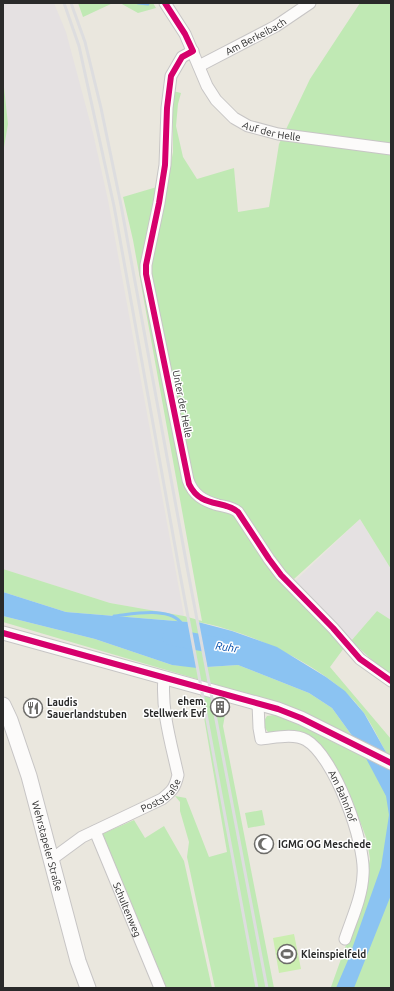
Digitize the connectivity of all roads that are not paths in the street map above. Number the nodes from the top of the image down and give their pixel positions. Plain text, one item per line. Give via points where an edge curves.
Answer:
1 (165, 3) edge
2 (310, 3) edge
3 (193, 52) junction
4 (199, 66) junction
5 (391, 150) edge
6 (3, 633) edge
7 (164, 678) junction
8 (391, 681) edge
9 (258, 703) junction
10 (3, 705) edge
11 (391, 763) edge
12 (95, 830) junction
13 (52, 859) junction
14 (345, 939) dead end
15 (88, 988) edge
16 (160, 988) edge

1 - 3 street, Auf der Helle
2 - 4 street, Am Berkeibach via 276,26
3 - 4 street, Auf der Helle
3 - 8 street, Unter der Helle via 182,57 171,76 165,165 146,265 188,480 194,492 202,498 238,512 268,559 282,575 360,659
4 - 5 street, Auf der Helle via 216,100 234,118 248,126 278,134
6 - 7 street
7 - 9 street
7 - 12 street, Poststraße via 165,711 178,775 176,785 162,799
9 - 11 street via 301,718
9 - 14 street, Am Bahnhof via 261,739 291,737 309,742 335,777 347,804 364,870 357,905
10 - 13 main road, Wehrstapeler Straße via 23,757
12 - 13 street, Poststraße
12 - 16 street, Schultenweg
13 - 15 main road, Wehrstapeler Straße via 78,962

